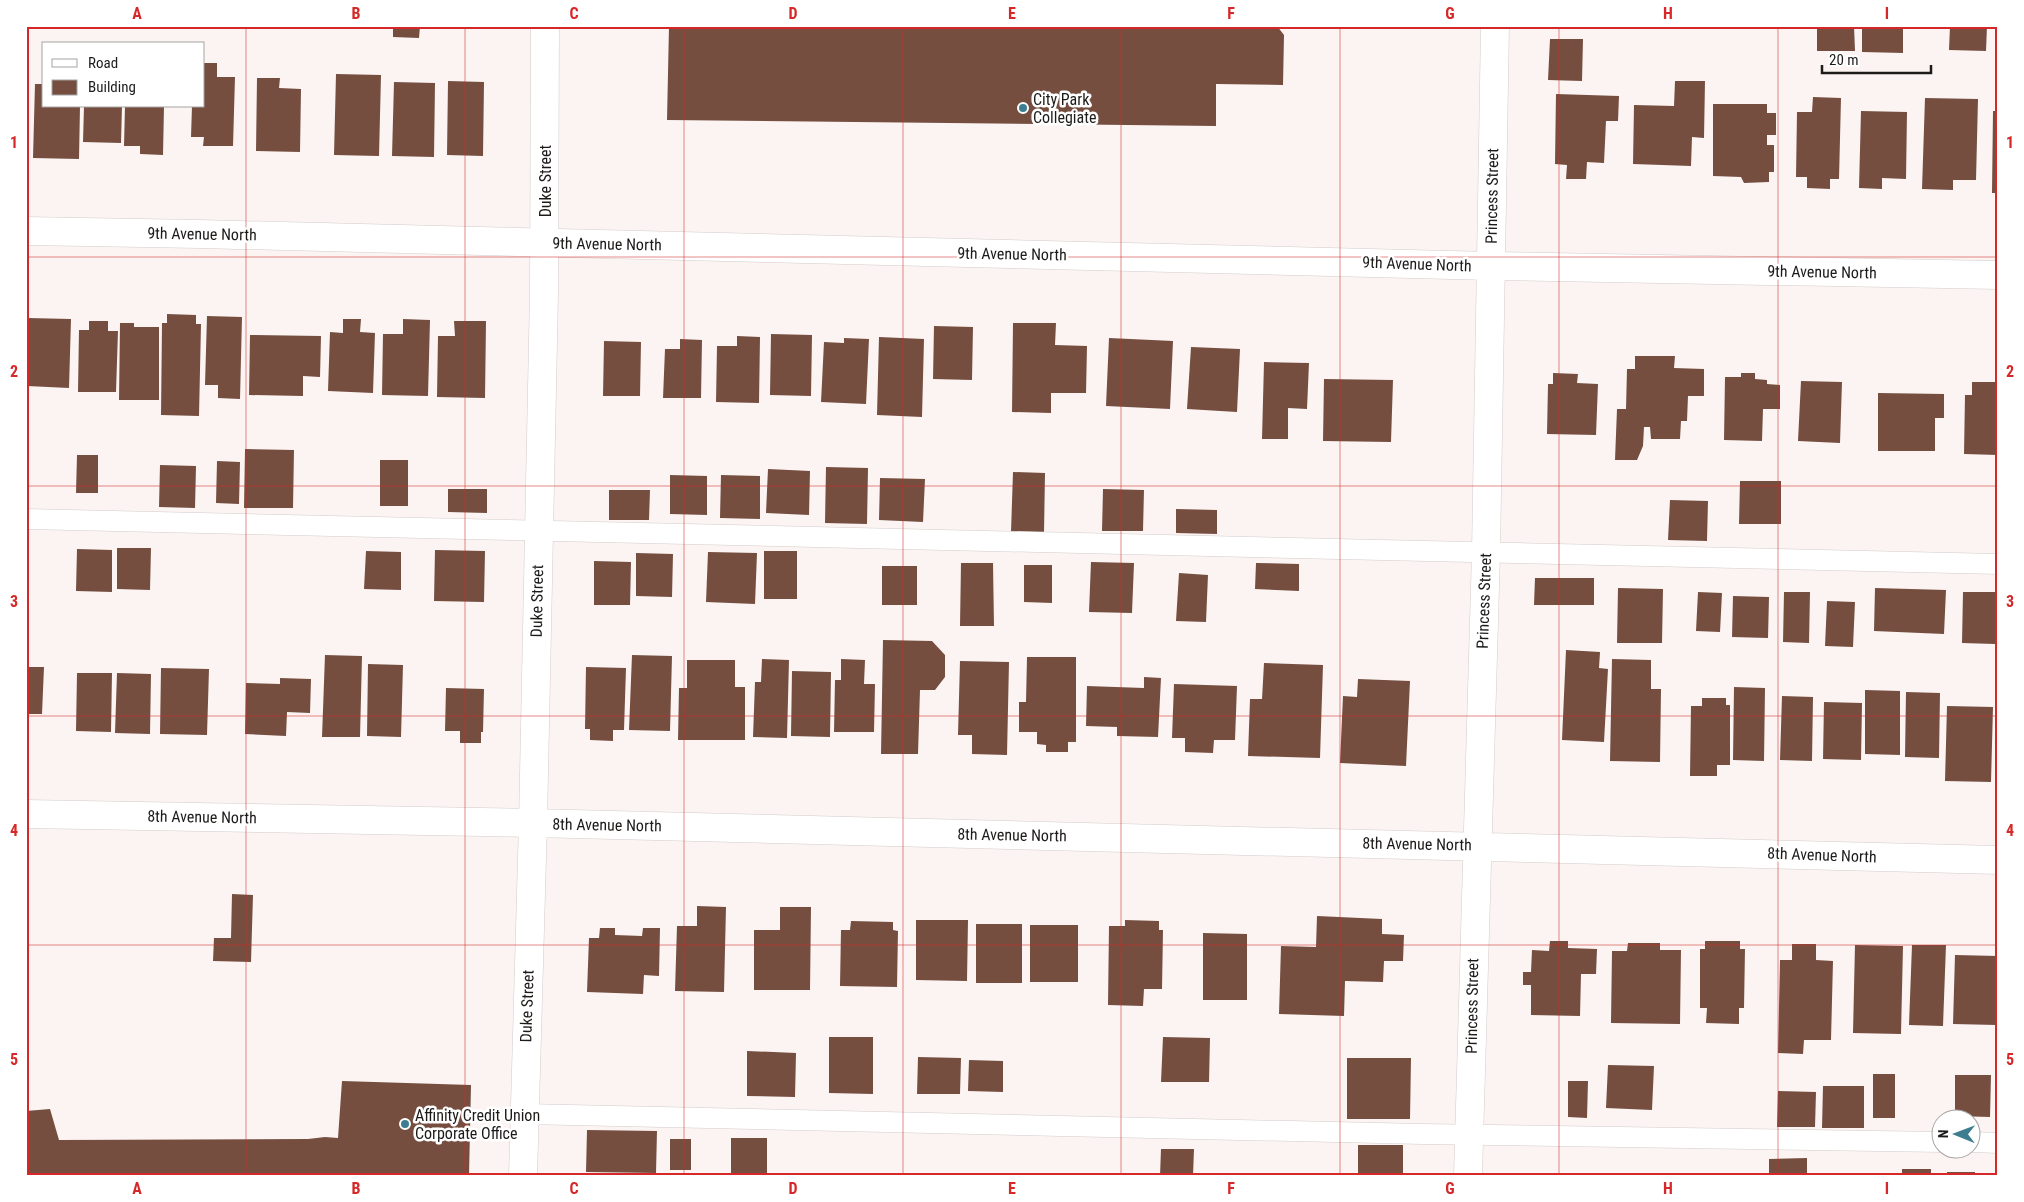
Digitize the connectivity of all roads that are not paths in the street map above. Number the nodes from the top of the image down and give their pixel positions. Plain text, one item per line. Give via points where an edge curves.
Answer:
1 (545, 26) edge
2 (1495, 26) edge
3 (26, 232) edge
4 (544, 242) junction
5 (1491, 266) junction
6 (1998, 276) edge
7 (26, 519) edge
8 (538, 530) junction
9 (1486, 552) junction
10 (1998, 564) edge
11 (26, 814) edge
12 (533, 823) junction
13 (1476, 846) junction
14 (1998, 860) edge
15 (524, 1114) junction
16 (1469, 1135) junction
17 (1932, 1142) edge
18 (1982, 1142) edge
19 (1998, 1143) edge
20 (523, 1176) edge
21 (1468, 1176) edge

1 - 4 street, Duke Street
2 - 5 street, Princess Street
3 - 4 street, 9th Avenue North
4 - 5 street, 9th Avenue North
4 - 8 street, Duke Street
5 - 6 street, 9th Avenue North
5 - 9 street, Princess Street
7 - 8 lane
8 - 9 lane
8 - 12 street, Duke Street
9 - 10 lane
9 - 13 street, Princess Street
11 - 12 street, 8th Avenue North
12 - 13 street, 8th Avenue North
12 - 15 street, Duke Street
13 - 14 street, 8th Avenue North
13 - 16 street, Princess Street
15 - 16 lane
15 - 20 street, Duke Street
16 - 17 lane
16 - 21 street, Princess Street
18 - 19 lane

